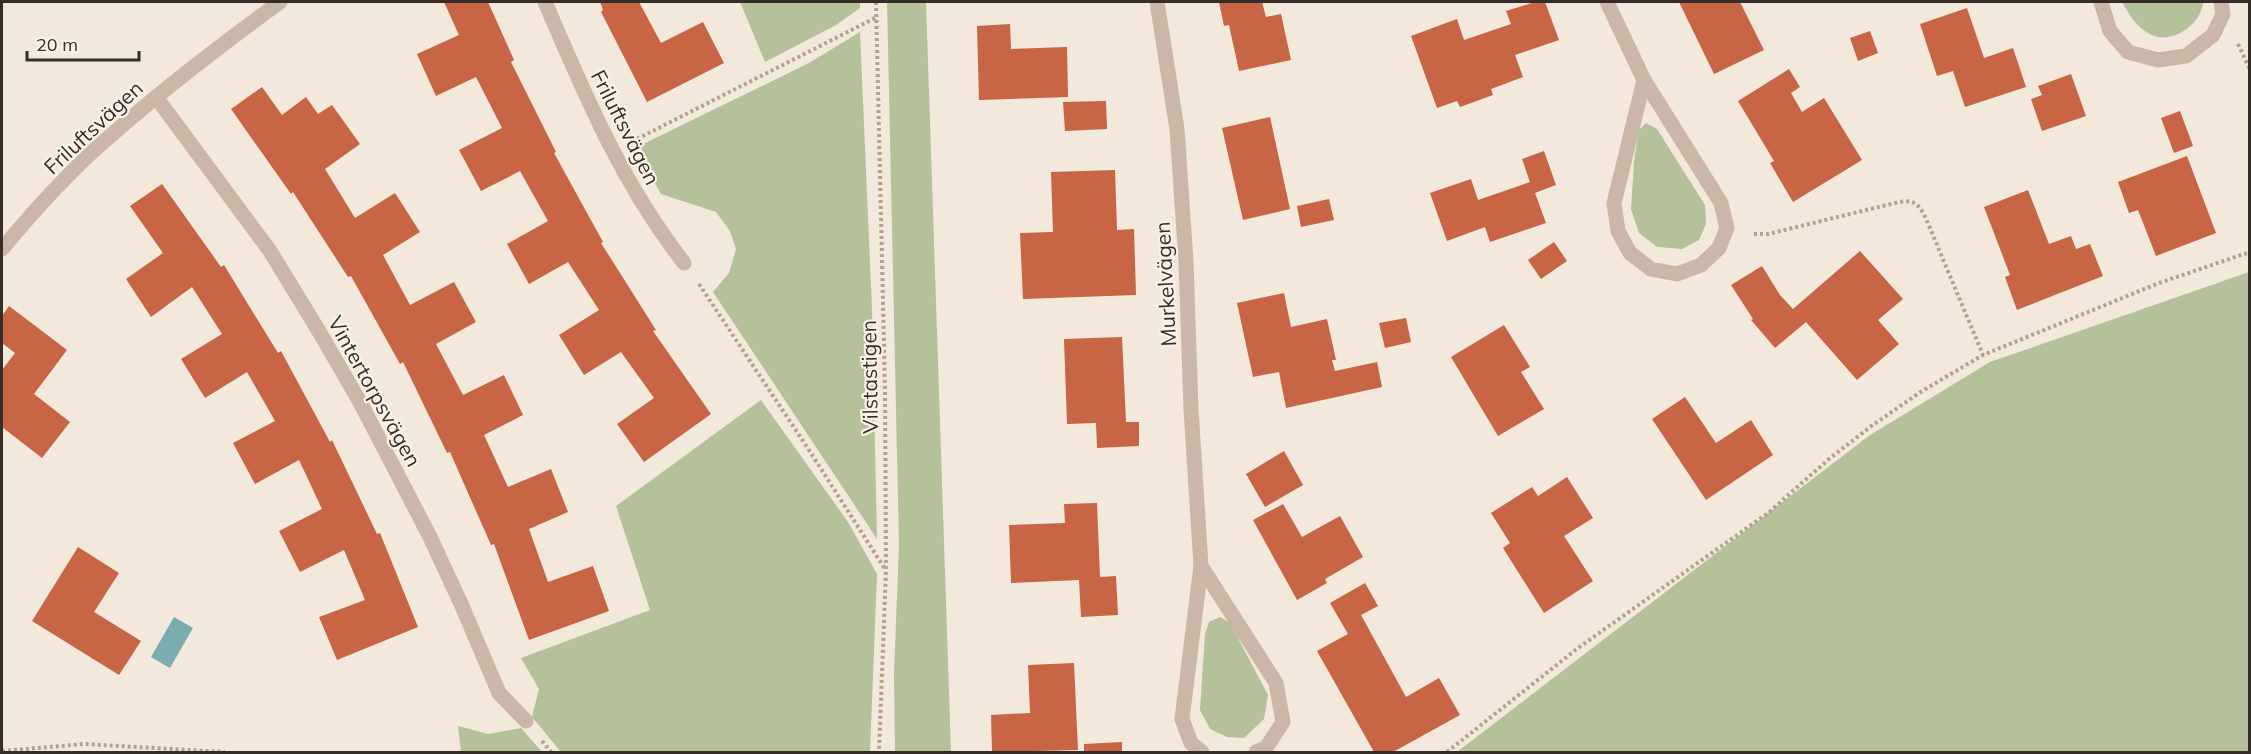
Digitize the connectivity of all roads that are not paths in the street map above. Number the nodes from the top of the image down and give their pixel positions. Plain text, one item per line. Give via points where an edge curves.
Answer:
1 (280, 2) edge
2 (545, 2) edge
3 (1157, 2) edge
4 (1607, 2) edge
5 (2101, 2) edge
6 (2221, 2) edge
7 (1644, 80) junction
8 (156, 97) junction
9 (2, 249) edge
10 (684, 263) road end
11 (1201, 566) junction
12 (526, 721) dead end
13 (1202, 753) edge
14 (1256, 753) edge

1 - 8 street, Friluftsvägen
2 - 10 street, Friluftsvägen via 612,151 657,227
3 - 11 street, Murkelvägen via 1177,129
4 - 7 street
5 - 6 street via 2110,31 2128,52 2158,60 2186,56 2213,35 2223,14
7 - 7 street via 1721,203 1727,228 1719,248 1701,265 1677,274 1651,269 1630,253 1618,231 1614,203
8 - 9 street, Friluftsvägen via 98,147
8 - 12 street, Vintertorpsvägen via 270,251 315,324 430,537 499,693
11 - 13 street, Murkelvägen via 1182,719 1191,743
11 - 14 street, Murkelvägen via 1276,683 1283,722 1266,748

